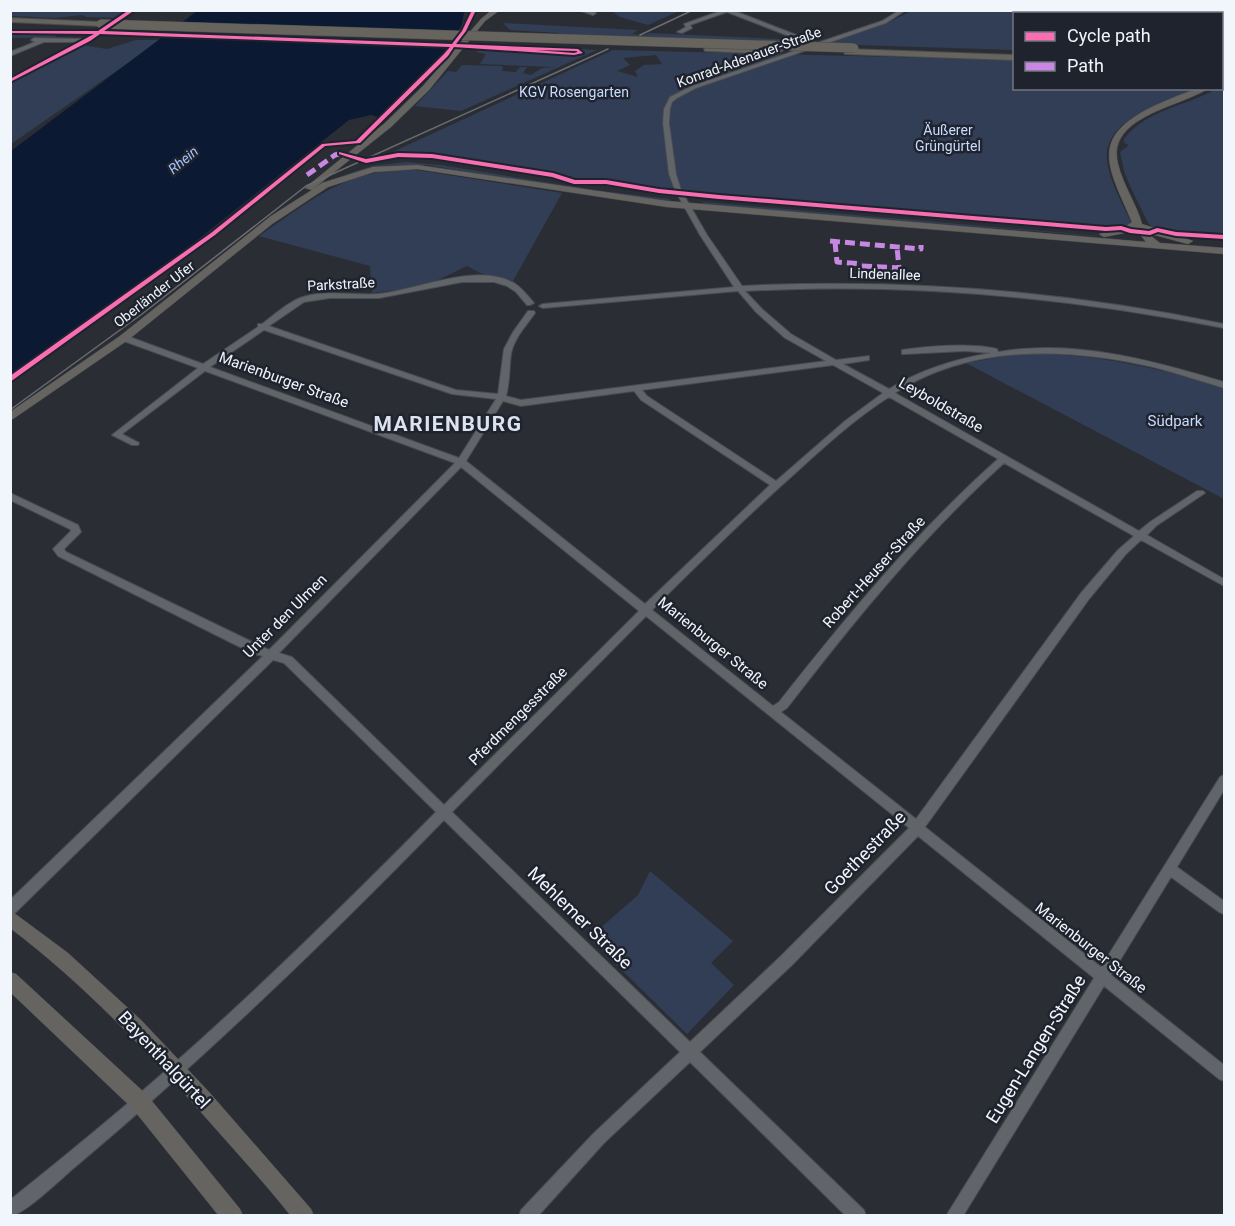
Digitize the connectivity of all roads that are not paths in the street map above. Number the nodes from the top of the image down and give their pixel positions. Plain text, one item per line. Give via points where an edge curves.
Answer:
1 (133, 10) edge
2 (488, 10) edge
3 (496, 10) edge
4 (580, 10) edge
5 (726, 10) edge
6 (904, 10) edge
7 (593, 13) dead end
8 (10, 20) edge
9 (483, 20) junction
10 (10, 25) edge
11 (98, 26) junction
12 (680, 32) dead end
13 (34, 40) dead end
14 (43, 40) junction
15 (88, 40) junction
16 (817, 45) junction
17 (851, 50) junction
18 (1013, 52) edge
19 (10, 54) edge
20 (1013, 57) edge
21 (10, 81) edge
22 (1201, 90) edge
23 (357, 151) junction
24 (378, 162) junction
25 (346, 163) junction
26 (335, 175) junction
27 (325, 184) junction
28 (310, 187) junction
29 (685, 202) junction
30 (269, 222) junction
31 (1139, 224) junction
32 (1104, 237) junction
33 (1144, 238) junction
34 (1188, 241) junction
35 (1224, 244) edge
36 (1163, 246) junction
37 (1224, 251) edge
38 (739, 288) junction
39 (530, 308) junction
40 (261, 326) junction
41 (1224, 326) edge
42 (124, 338) junction
43 (905, 352) dead end
44 (996, 353) junction
45 (866, 358) dead end
46 (835, 363) junction
47 (205, 367) junction
48 (1224, 385) edge
49 (638, 389) junction
50 (890, 393) junction
51 (501, 398) junction
52 (10, 418) edge
53 (135, 443) dead end
54 (1004, 458) junction
55 (461, 462) junction
56 (776, 485) junction
57 (1200, 493) dead end
58 (10, 496) edge
59 (1140, 536) junction
60 (1224, 583) edge
61 (647, 609) junction
62 (272, 654) junction
63 (773, 711) junction
64 (1224, 780) edge
65 (444, 813) junction
66 (916, 829) junction
67 (1169, 869) junction
68 (1224, 908) edge
69 (12, 921) edge
70 (1103, 976) junction
71 (10, 980) edge
72 (689, 1051) junction
73 (176, 1070) junction
74 (1224, 1074) edge
75 (140, 1102) junction
76 (10, 1211) edge
77 (233, 1215) edge
78 (304, 1215) edge
79 (527, 1215) edge
80 (858, 1215) edge
81 (954, 1215) edge

1 - 15 street
2 - 9 street
3 - 9 main road
4 - 7 street
5 - 12 street via 686,24 690,27
5 - 16 street
6 - 16 street, Konrad-Adenauer-Straße via 884,22
8 - 11 highway
9 - 23 main road via 426,88
10 - 11 highway
11 - 17 highway, bridge
11 - 17 highway, bridge via 708,49
13 - 14 street
14 - 15 street
14 - 19 street
15 - 21 street
16 - 29 street, Konrad-Adenauer-Straße via 694,87 672,99 666,114 669,147 675,184
17 - 18 highway
17 - 20 highway
22 - 31 main road via 1143,115 1126,126 1112,147 1113,162
23 - 25 main road
23 - 28 main road
24 - 25 main road
24 - 26 main road
24 - 29 main road via 419,160
25 - 26 main road
26 - 27 main road
26 - 28 main road
27 - 29 main road via 374,170 417,167 585,193
27 - 30 main road
28 - 30 main road, Oberländer Ufer
29 - 32 main road
29 - 38 street, Leyboldstraße
30 - 42 main road, Oberländer Ufer
31 - 32 main road
31 - 33 main road
31 - 34 main road via 1158,234
32 - 33 main road
32 - 36 main road
33 - 34 main road
33 - 36 main road
34 - 35 main road
36 - 37 main road
38 - 39 street, Lindenallee via 543,306 540,311
38 - 41 street, Lindenallee via 865,286 988,293 1110,307
38 - 46 street, Leyboldstraße via 779,329
39 - 40 street, Parkstraße via 511,285 467,279 395,294 311,297 292,304
39 - 51 street, Unter den Ulmen via 507,353
40 - 47 street, Parkstraße
40 - 51 street via 455,392
42 - 47 street, Marienburger Straße
42 - 52 main road, Oberländer Ufer
43 - 44 street via 991,349
44 - 48 street via 1037,350 1107,357 1171,369
44 - 50 street, Pferdmengesstraße via 919,376
45 - 46 street
46 - 49 street
46 - 50 street, Leyboldstraße
47 - 53 street, Parkstraße via 116,435
47 - 55 street, Marienburger Straße
49 - 51 street via 521,403
49 - 56 street via 644,398
50 - 54 street, Leyboldstraße
50 - 56 street, Pferdmengesstraße
51 - 55 street, Unter den Ulmen
54 - 59 street, Leyboldstraße
54 - 63 street, Robert-Heuser-Straße via 885,579 783,705
55 - 61 street, Marienburger Straße
55 - 62 street, Unter den Ulmen
56 - 61 street, Pferdmengesstraße
57 - 59 street, Goethestraße
58 - 62 street, Mehlemer Straße via 75,527 76,532 58,549 62,554 222,634
59 - 60 street, Leyboldstraße
59 - 66 street, Goethestraße via 1085,596
61 - 63 street, Marienburger Straße
61 - 65 street, Pferdmengesstraße
62 - 65 street, Mehlemer Straße via 288,660
62 - 69 street, Unter den Ulmen
63 - 66 street, Marienburger Straße
64 - 67 street, Eugen-Langen-Straße
65 - 72 street, Mehlemer Straße
65 - 73 street, Pferdmengesstraße via 318,939
66 - 70 street, Marienburger Straße
66 - 72 street, Goethestraße via 787,960
67 - 68 street
67 - 70 street, Eugen-Langen-Straße
69 - 73 main road, Bayenthalgürtel via 56,951
70 - 74 street, Marienburger Straße
70 - 81 street, Eugen-Langen-Straße
71 - 75 main road
72 - 79 street, Goethestraße
72 - 80 street, Mehlemer Straße
73 - 75 street, Pferdmengesstraße
73 - 78 main road, Bayenthalgürtel
75 - 76 street, Pferdmengesstraße
75 - 77 main road

